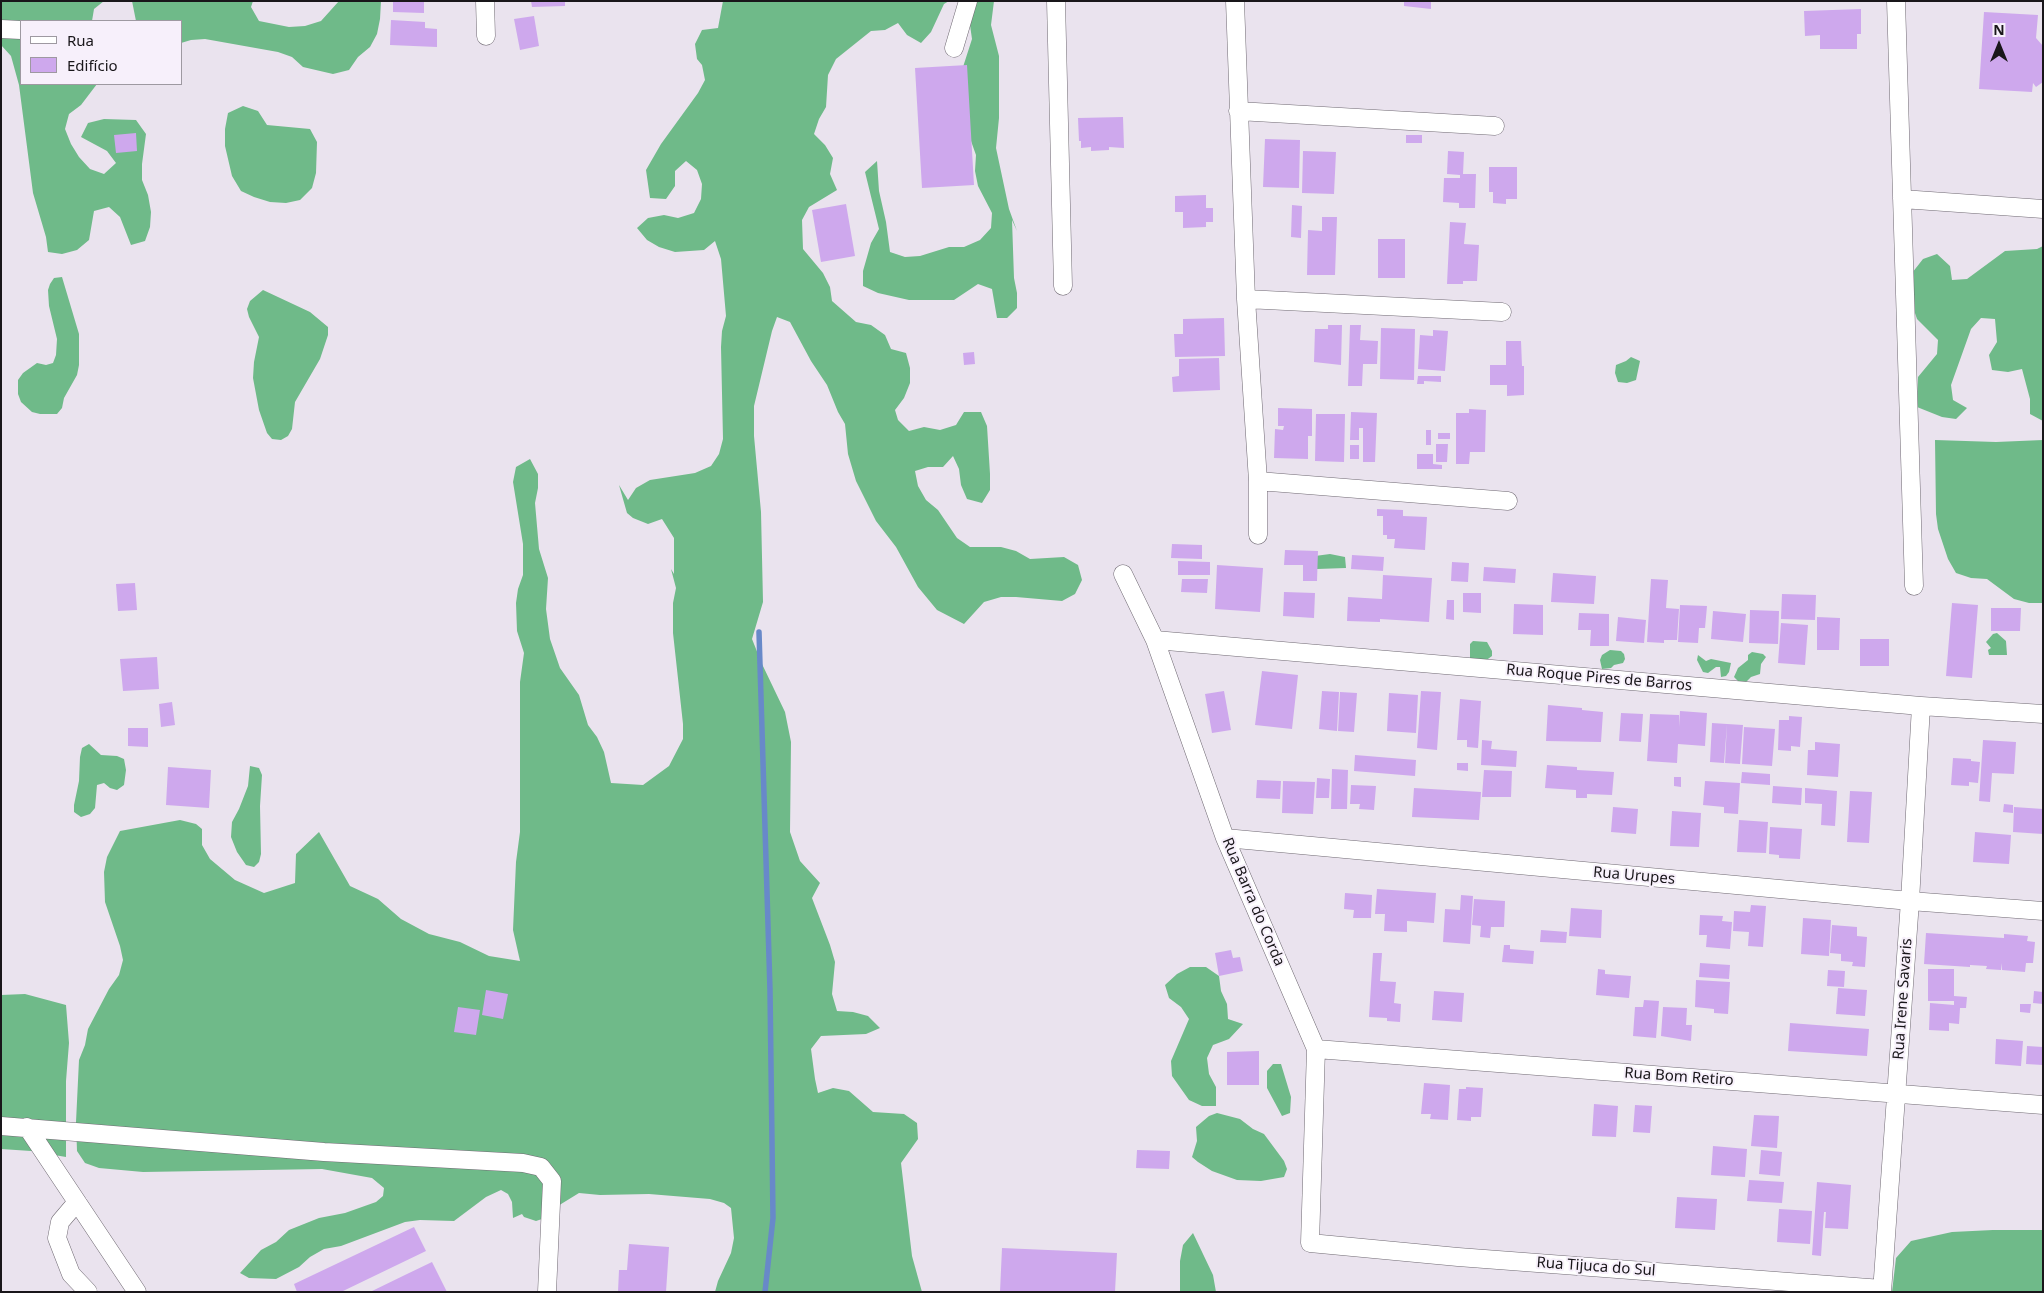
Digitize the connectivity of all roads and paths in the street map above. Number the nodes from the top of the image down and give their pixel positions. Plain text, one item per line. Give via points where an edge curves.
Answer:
1 (485, 1) edge
2 (968, 1) edge
3 (1056, 1) edge
4 (1235, 1) edge
5 (1897, 2) edge
6 (1, 28) edge
7 (20, 30) edge
8 (486, 36) dead end
9 (954, 48) dead end
10 (1238, 111) junction
11 (1495, 126) dead end
12 (1902, 199) junction
13 (2043, 209) edge
14 (1063, 286) dead end
15 (1246, 299) junction
16 (1502, 312) dead end
17 (1258, 481) junction
18 (1508, 501) dead end
19 (1258, 535) dead end
20 (1123, 574) dead end
21 (1914, 586) dead end
22 (1155, 640) junction
23 (1921, 706) junction
24 (2043, 714) edge
25 (1225, 838) junction
26 (1910, 901) junction
27 (2043, 911) edge
28 (1316, 1049) junction
29 (1896, 1094) junction
30 (2043, 1105) edge
31 (1, 1126) edge
32 (27, 1127) junction
33 (77, 1202) junction
34 (1310, 1243) joint
35 (1882, 1290) edge
36 (88, 1292) edge
37 (136, 1292) edge
38 (547, 1292) edge

1 - 8 street
2 - 9 street
3 - 14 street
4 - 10 street
5 - 12 street
6 - 7 street
10 - 11 street
10 - 15 street
12 - 13 street
12 - 21 street
15 - 16 street
15 - 17 street
17 - 18 street
17 - 19 street
20 - 22 street, Rua Barra do Corda
22 - 23 street, Rua Roque Pires de Barros
22 - 25 street, Rua Barra do Corda
23 - 24 street, Rua Roque Pires de Barros
23 - 26 street, Rua Irene Savaris
25 - 26 street, Rua Urupes
25 - 28 street, Rua Barra do Corda
26 - 27 street, Rua Urupes
26 - 29 street, Rua Irene Savaris
28 - 29 street, Rua Bom Retiro
28 - 34 street, Rua Barra do Corda
29 - 30 street, Rua Bom Retiro
29 - 35 street, Rua Irene Savaris
31 - 32 street
32 - 33 street
32 - 38 street via 324,1152 522,1163 541,1167 552,1181
33 - 36 street via 60,1222 57,1238 71,1274
33 - 37 street
34 - 35 street, Rua Tijuca do Sul

